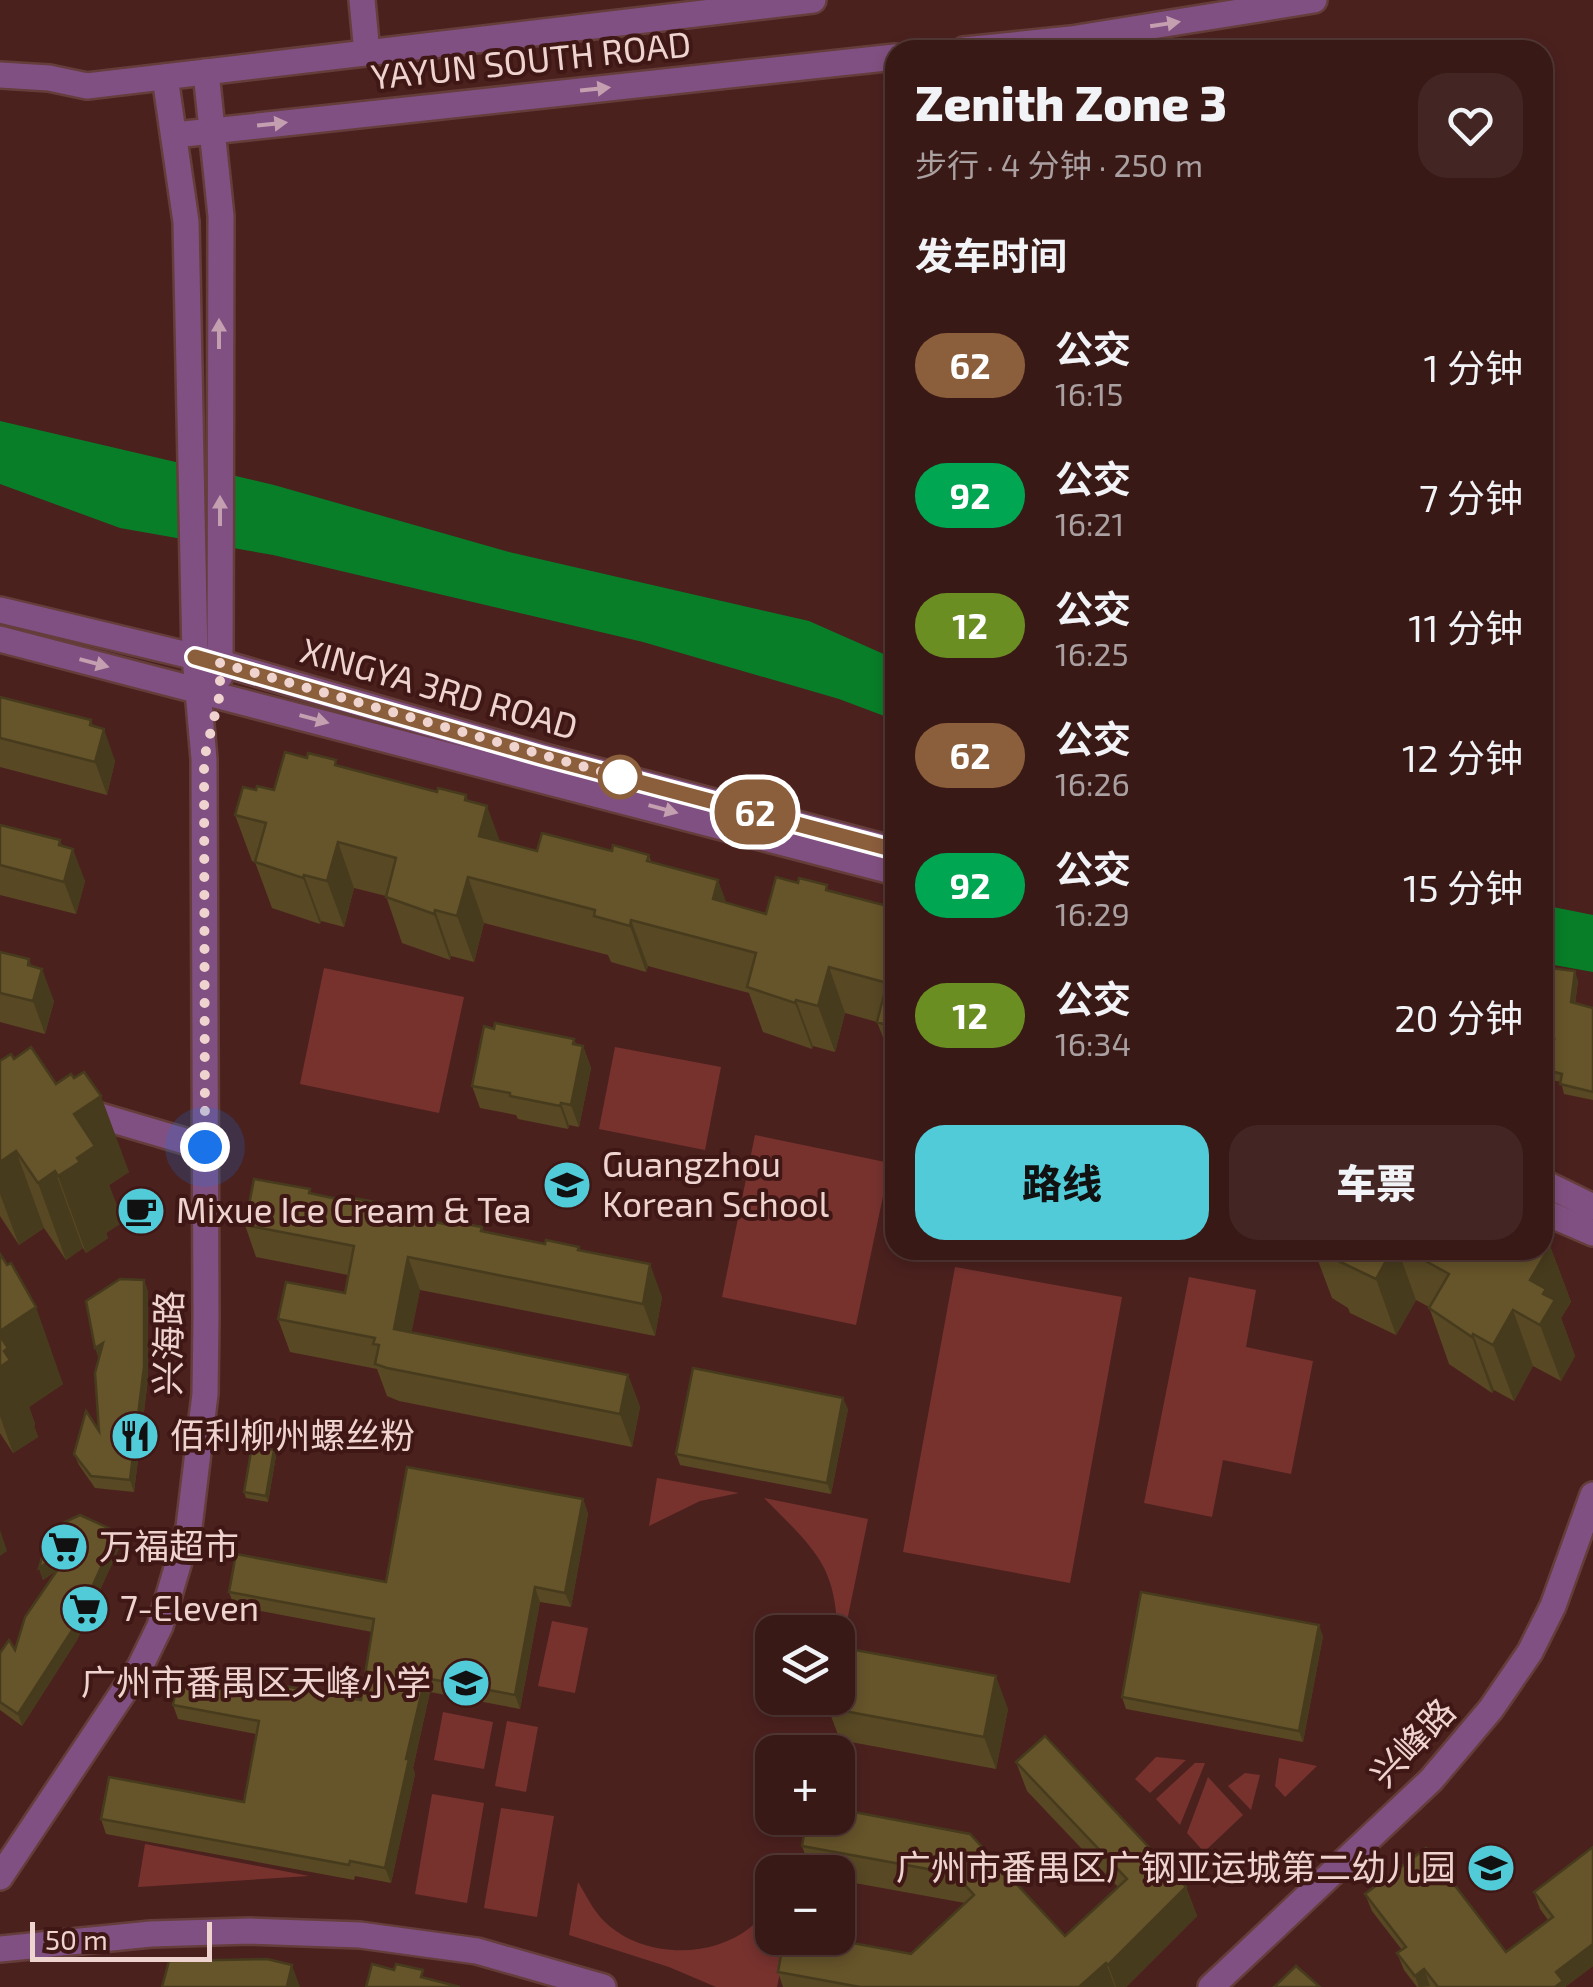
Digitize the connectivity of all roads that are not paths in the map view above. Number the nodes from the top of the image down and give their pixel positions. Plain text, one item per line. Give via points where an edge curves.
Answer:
1 (362, 0) edge
2 (813, 0) edge
3 (1314, 0) edge
4 (1054, 40) edge
5 (367, 53) junction
6 (885, 59) edge
7 (206, 72) junction
8 (0, 76) edge
9 (165, 76) junction
10 (213, 130) junction
11 (175, 134) junction
12 (0, 610) edge
13 (0, 638) edge
14 (195, 657) junction
15 (220, 663) junction
16 (208, 692) junction
17 (885, 847) edge
18 (885, 869) edge
19 (56, 1103) edge
20 (205, 1147) junction
21 (1553, 1187) edge
22 (1593, 1207) edge
23 (1553, 1216) edge
24 (1593, 1233) edge
25 (1593, 1494) edge
26 (0, 1877) edge
27 (0, 1948) edge
28 (603, 1987) edge
29 (1211, 1987) edge

1 - 5 street
2 - 5 street, YAYUN SOUTH ROAD
4 -> 3 street
5 - 7 street, YAYUN SOUTH ROAD
10 -> 6 street, YAYUN SOUTH ROAD
7 - 9 street, YAYUN SOUTH ROAD
7 - 10 street
8 - 9 street, YAYUN SOUTH ROAD via 86,86
9 - 11 street
10 - 11 street, YAYUN SOUTH ROAD
15 -> 10 street via 221,216
11 - 14 street via 186,222
12 - 14 street, XINGYA 3RD ROAD
13 -> 16 street, XINGYA 3RD ROAD
14 - 15 street, XINGYA 3RD ROAD
14 - 16 street
15 - 16 street
15 - 17 street, XINGYA 3RD ROAD
16 -> 18 street, XINGYA 3RD ROAD
16 - 20 street, 兴海路
19 - 20 street
20 - 26 street, 兴海路 via 205,1394 195,1490 176,1578 140,1667
21 - 22 street
23 - 24 street
25 - 29 street, 兴峰路 via 1554,1606 1491,1709 1431,1780
27 - 28 street via 249,1931 360,1935 476,1952

